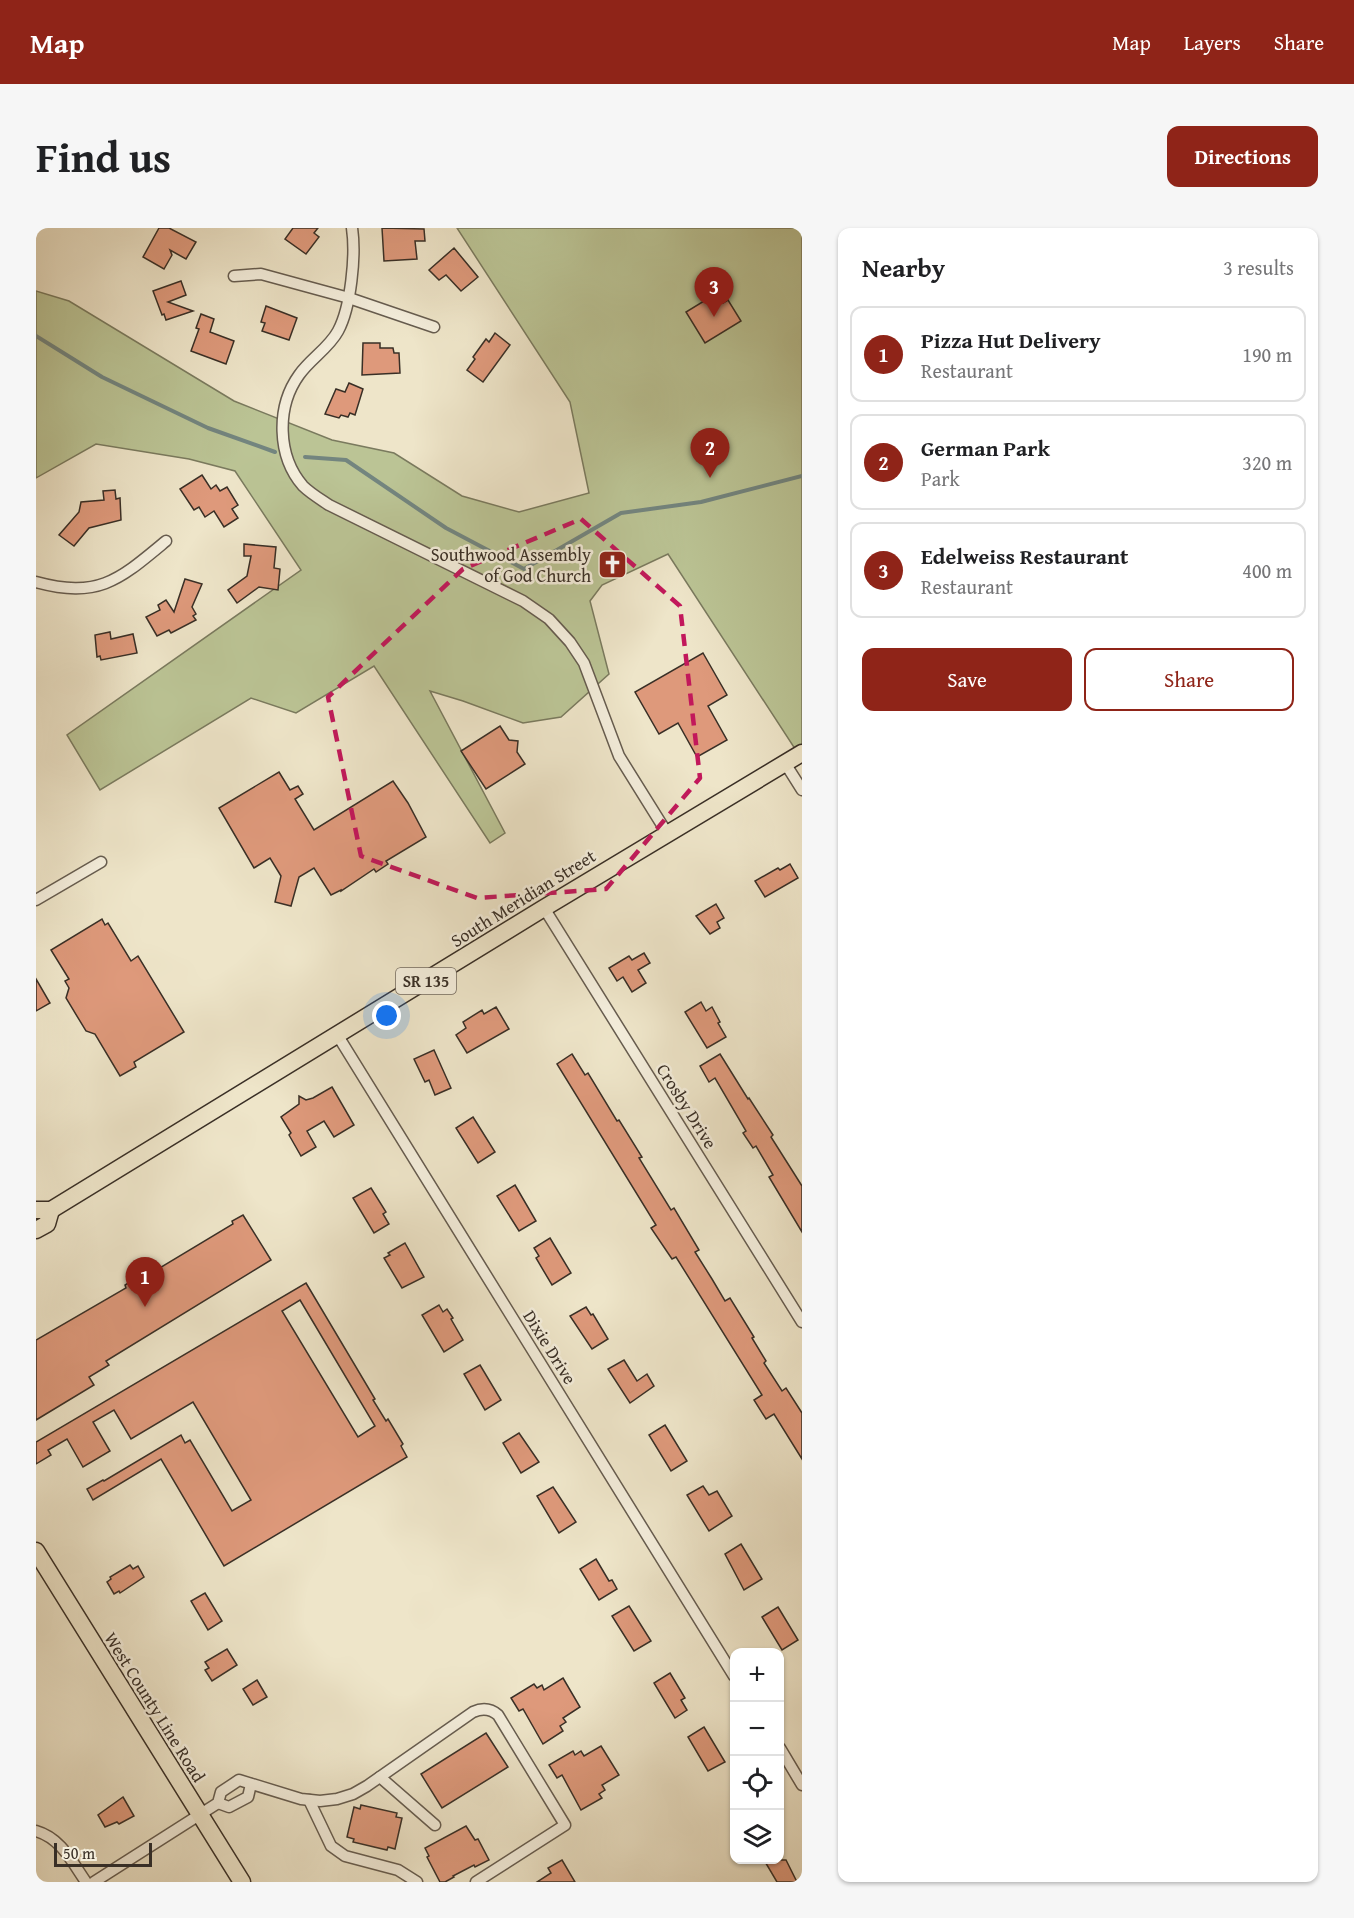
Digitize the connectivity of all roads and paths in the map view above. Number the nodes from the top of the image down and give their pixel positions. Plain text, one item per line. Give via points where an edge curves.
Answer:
1 (352, 228) edge
2 (234, 276) dead end
3 (349, 298) junction
4 (434, 327) dead end
5 (166, 541) dead end
6 (36, 582) edge
7 (802, 753) edge
8 (785, 763) junction
9 (802, 790) edge
10 (667, 833) junction
11 (101, 862) dead end
12 (36, 900) edge
13 (544, 908) junction
14 (338, 1036) junction
15 (44, 1210) edge
16 (36, 1230) edge
17 (802, 1322) edge
18 (36, 1551) edge
19 (730, 1668) edge
20 (784, 1755) edge
21 (380, 1776) junction
22 (251, 1784) junction
23 (802, 1785) edge
24 (309, 1800) junction
25 (218, 1803) junction
26 (200, 1815) junction
27 (435, 1825) dead end
28 (36, 1831) edge
29 (86, 1882) edge
30 (94, 1882) edge
31 (242, 1882) edge
32 (417, 1882) edge
33 (476, 1882) edge

1 - 3 street
2 - 3 street via 261,274
3 - 4 street
3 - 10 street via 336,334 298,375 285,402 282,438 293,472 304,487 328,505 523,601 549,619 584,663 620,756
5 - 6 street via 126,574 104,584 56,588
7 - 8 main road, South Meridian Street / SR 135
8 - 9 street
8 - 10 main road, South Meridian Street / SR 135
10 - 13 main road, South Meridian Street / SR 135
11 - 12 street
13 - 14 main road, South Meridian Street / SR 135
13 - 17 street, Crosby Drive
14 - 15 main road, South Meridian Street / SR 135
14 - 19 street, Dixie Drive
15 - 16 main road, South Meridian Street / SR 135 via 47,1224
18 - 26 main road, West County Line Road
20 - 23 street
21 - 24 street via 346,1797
21 - 27 street
21 - 33 street via 473,1712 483,1709 498,1715 565,1825
22 - 24 street
22 - 25 street via 238,1780 221,1792
22 - 25 street via 248,1797 229,1807
24 - 32 street via 331,1846 345,1856 398,1870
25 - 26 street
26 - 30 street
26 - 31 main road, West County Line Road
28 - 29 street via 63,1848

